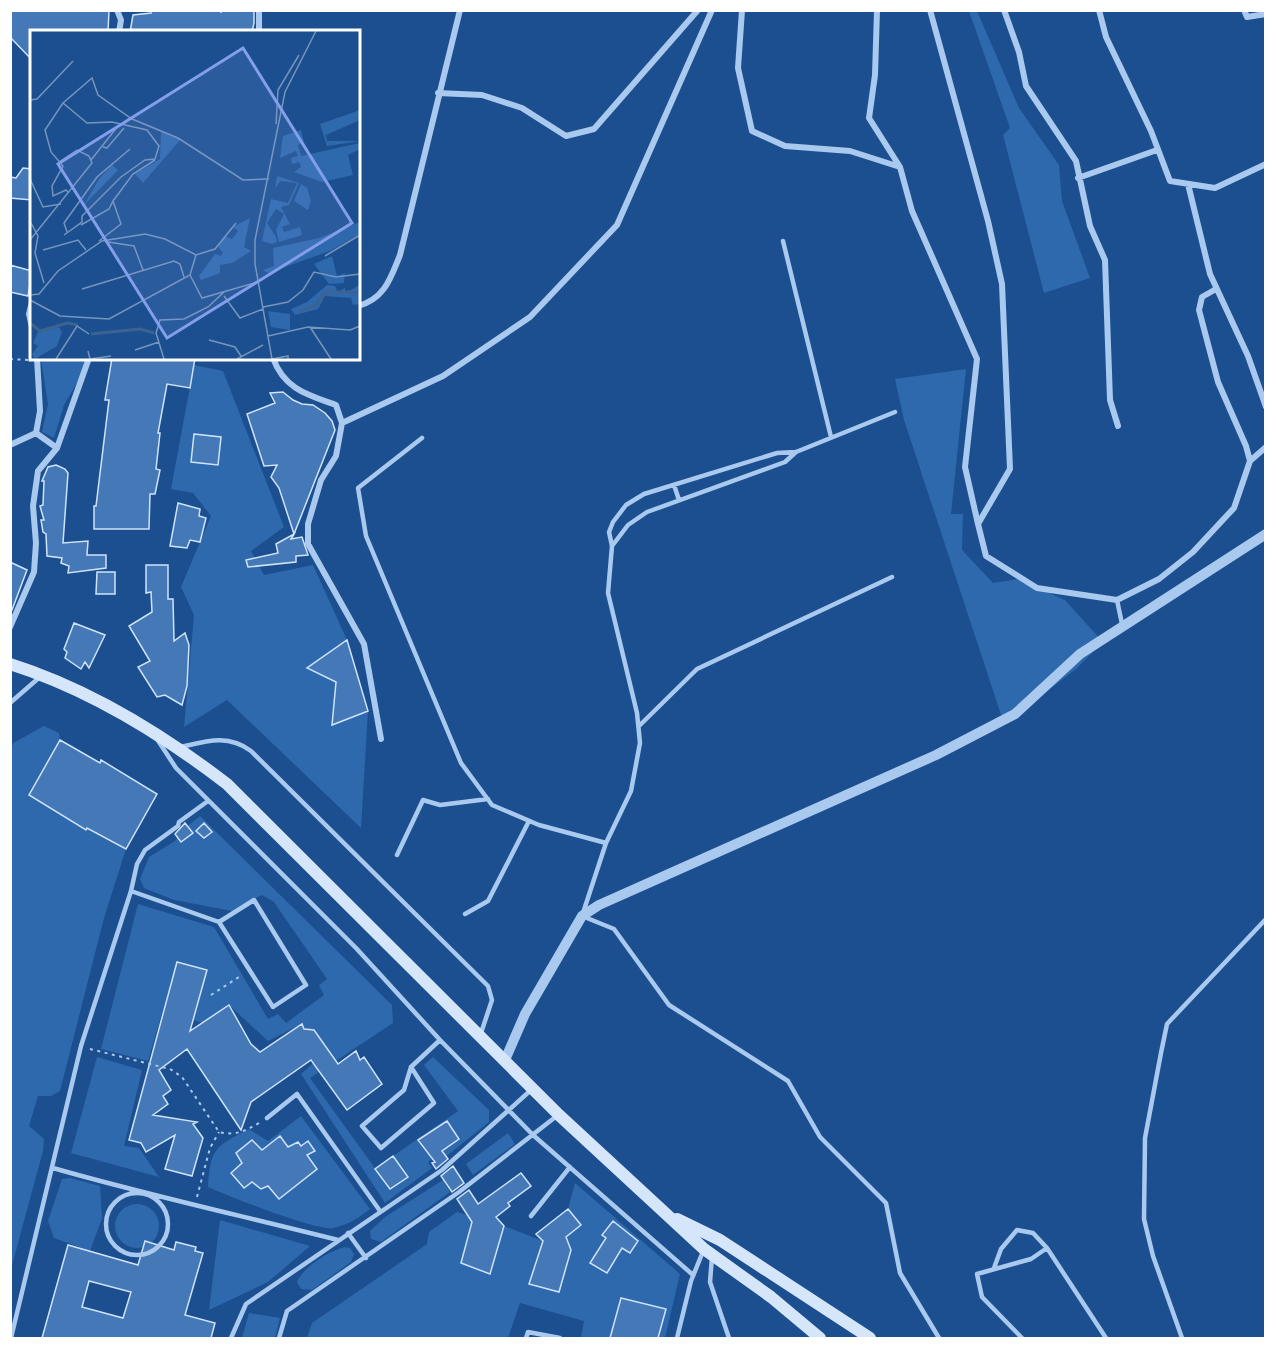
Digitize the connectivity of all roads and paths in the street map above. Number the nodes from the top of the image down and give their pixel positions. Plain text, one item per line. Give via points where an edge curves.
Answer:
1 (117, 10) edge
2 (259, 10) edge
3 (460, 10) edge
4 (698, 10) edge
5 (712, 10) edge
6 (742, 10) edge
7 (877, 10) edge
8 (930, 10) edge
9 (1004, 10) edge
10 (1099, 10) edge
11 (1244, 10) edge
12 (1266, 14) edge
13 (120, 30) edge
14 (259, 30) edge
15 (438, 93) junction
16 (1157, 150) junction
17 (1266, 164) edge
18 (900, 166) junction
19 (1078, 178) junction
20 (1188, 184) junction
21 (783, 242) dead end
22 (1216, 289) junction
23 (360, 306) edge
24 (10, 359) edge
25 (30, 360) edge
26 (37, 360) edge
27 (88, 360) edge
28 (274, 360) edge
29 (1266, 407) edge
30 (895, 412) dead end
31 (342, 423) junction
32 (1118, 426) dead end
33 (36, 433) junction
34 (831, 437) junction
35 (422, 438) dead end
36 (10, 446) edge
37 (1266, 447) edge
38 (57, 448) junction
39 (796, 452) junction
40 (1250, 461) junction
41 (674, 485) junction
42 (679, 500) junction
43 (978, 524) junction
44 (1266, 534) edge
45 (612, 546) junction
46 (892, 577) dead end
47 (1117, 600) junction
48 (1122, 625) junction
49 (10, 627) edge
50 (10, 664) edge
51 (41, 676) junction
52 (10, 703) edge
53 (639, 726) junction
54 (153, 732) junction
55 (381, 739) dead end
56 (177, 748) junction
57 (488, 799) junction
58 (208, 801) junction
59 (529, 820) junction
60 (606, 843) junction
61 (397, 855) dead end
62 (131, 891) junction
63 (465, 914) dead end
64 (582, 916) junction
65 (1265, 920) edge
66 (219, 922) junction
67 (249, 970) junction
68 (211, 995) dead end
69 (480, 1036) junction
70 (440, 1040) junction
71 (81, 1046) junction
72 (505, 1060) junction
73 (411, 1067) junction
74 (533, 1088) junction
75 (508, 1110) junction
76 (559, 1115) junction
77 (267, 1118) joint
78 (219, 1132) junction
79 (533, 1135) junction
80 (570, 1167) junction
81 (53, 1168) junction
82 (149, 1196) junction
83 (195, 1204) junction
84 (380, 1211) junction
85 (531, 1216) dead end
86 (672, 1216) junction
87 (348, 1233) junction
88 (338, 1240) junction
89 (1047, 1248) junction
90 (708, 1252) junction
91 (366, 1258) junction
92 (994, 1269) junction
93 (693, 1275) junction
94 (11, 1338) edge
95 (231, 1338) edge
96 (279, 1338) edge
97 (526, 1338) edge
98 (560, 1338) edge
99 (677, 1338) edge
100 (729, 1338) edge
101 (820, 1338) edge
102 (870, 1338) edge
103 (939, 1338) edge
104 (1022, 1338) edge
105 (1106, 1338) edge
106 (1182, 1338) edge

1 - 13 street via 122,20
2 - 14 street
3 - 15 street
4 - 15 street via 594,129 566,136 522,108 482,95
5 - 31 street via 617,225 530,317 443,376
6 - 18 street via 738,68 752,131 785,146 850,151
7 - 18 street via 869,118
8 - 43 street via 1002,284 1010,469
9 - 19 street via 1026,86 1076,161
10 - 16 street via 1106,36
11 - 12 street via 1247,17
15 - 23 street via 400,255 385,291
16 - 19 street
16 - 20 street via 1170,181
17 - 20 street via 1215,188
18 - 43 street via 912,211 977,359 965,466
19 - 32 street via 1090,226 1105,260 1110,400
20 - 22 street
21 - 34 lane
22 - 29 street via 1248,356
22 - 40 street via 1202,297 1199,310 1218,382
24 - 25 path
26 - 33 street via 40,411
27 - 38 street
28 - 31 street via 295,390 336,405
30 - 34 lane
31 - 55 street via 336,456 321,480 308,524 308,544 364,644
33 - 36 street
33 - 38 street
34 - 39 lane
35 - 57 lane via 358,488 366,536 461,763
37 - 40 street
38 - 49 street via 38,471 33,506 34,572
39 - 41 lane via 777,453
39 - 42 lane via 785,462
40 - 47 street via 1234,508 1193,552 1159,579
41 - 42 lane
41 - 45 lane via 626,505 609,532
42 - 45 lane via 640,516
43 - 47 street via 986,556 1037,588
44 - 48 street
45 - 53 lane via 610,606
46 - 53 lane via 697,669
47 - 48 lane
48 - 64 street via 1080,654 1016,714 936,755
50 - 51 main road
51 - 52 lane
51 - 54 main road via 102,703
53 - 60 lane via 636,775
54 - 56 main road
54 - 58 lane via 172,764
56 - 69 main road via 226,784
56 - 69 lane via 219,739 250,751 488,986 492,1000
57 - 59 lane via 492,805
57 - 61 lane via 440,805 423,800
58 - 62 lane via 145,849
58 - 70 lane via 356,948
59 - 60 lane
59 - 63 lane via 488,901
60 - 64 lane
62 - 66 lane
62 - 71 lane
64 - 72 street via 525,1014
64 - 103 lane via 614,929 669,1005 788,1081 820,1137 886,1203 900,1273
65 - 106 lane via 1167,1024 1161,1053 1145,1138 1144,1219
66 - 67 lane
66 - 67 lane via 254,900 306,985 273,1007
67 - 68 path
69 - 72 main road
70 - 73 lane
70 - 75 lane
71 - 78 path via 176,1073
71 - 81 lane
72 - 74 main road
73 - 73 lane via 404,1090 362,1126 381,1148 434,1103
74 - 75 lane
74 - 76 main road
75 - 79 lane
75 - 84 lane via 442,1170
76 - 79 lane
76 - 86 main road
77 - 78 path via 241,1133
77 - 84 lane via 297,1094
78 - 83 path via 210,1148
79 - 80 lane
79 - 91 lane
80 - 85 lane
80 - 93 lane
81 - 82 lane
81 - 94 lane
82 - 82 lane via 158,1201 167,1218 165,1237 160,1245 143,1255 123,1252 108,1236 106,1226 112,1206 129,1194
82 - 83 lane
83 - 88 lane
84 - 87 lane
86 - 90 main road
86 - 102 main road via 720,1240
87 - 88 lane
87 - 91 lane
88 - 95 lane via 246,1304
89 - 92 lane via 1031,1259
89 - 92 lane via 1033,1233 1017,1230 1001,1249
89 - 105 lane
90 - 93 lane
90 - 100 lane via 710,1282
90 - 101 main road
91 - 96 lane via 287,1311
92 - 104 lane via 977,1274 982,1297
93 - 99 lane
97 - 98 lane via 528,1332

